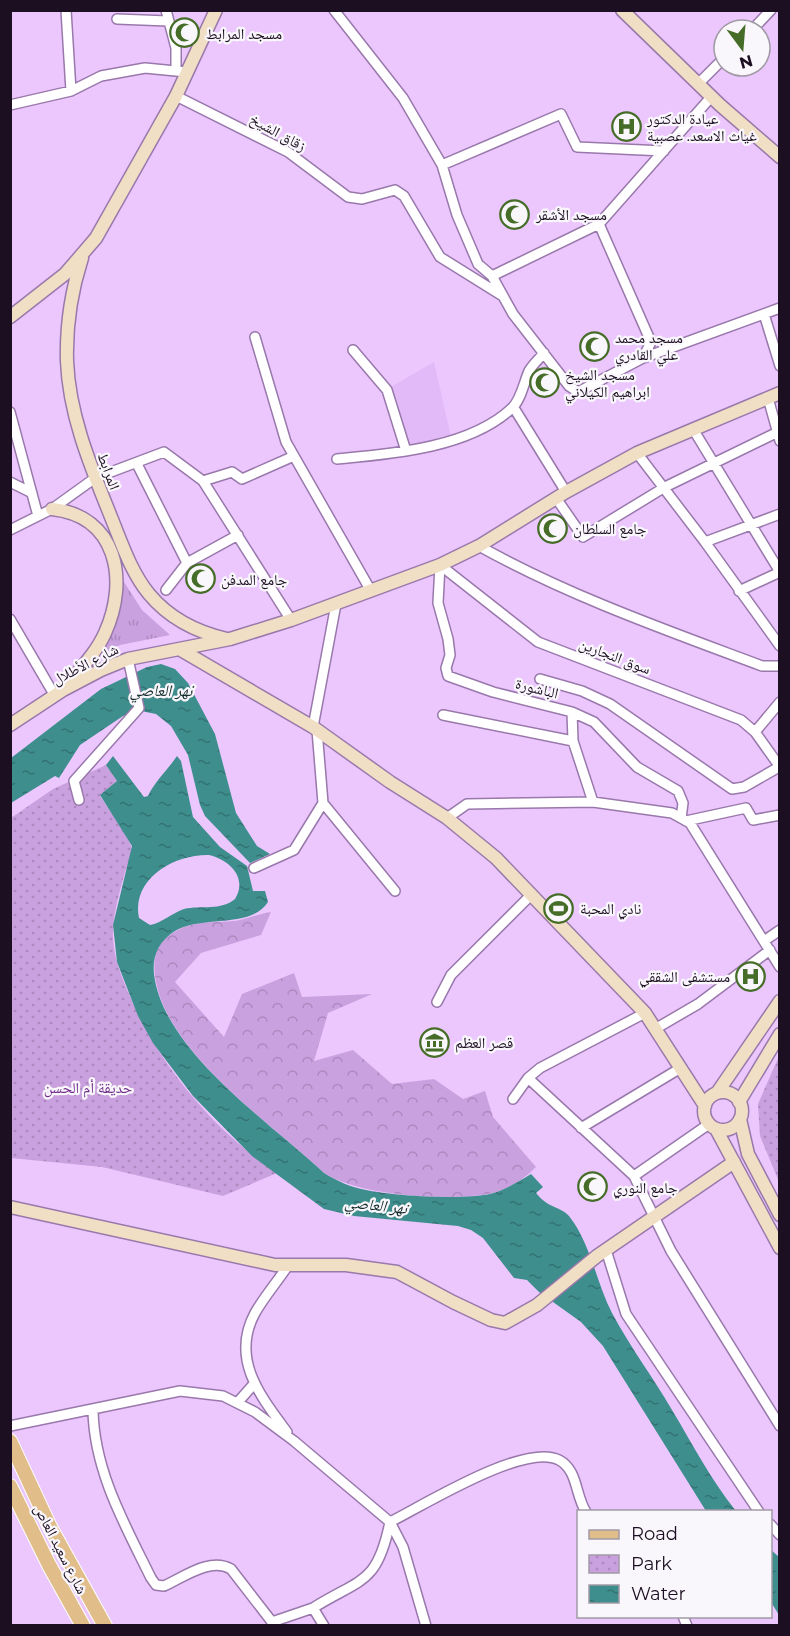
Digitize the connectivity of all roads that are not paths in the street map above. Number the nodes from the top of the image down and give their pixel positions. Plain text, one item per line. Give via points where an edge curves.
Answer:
1 (66, 10) edge
2 (166, 10) edge
3 (216, 10) edge
4 (334, 10) edge
5 (622, 10) edge
6 (117, 19) dead end
7 (168, 21) junction
8 (712, 70) edge
9 (181, 71) junction
10 (698, 84) junction
11 (71, 92) junction
12 (176, 96) junction
13 (712, 96) junction
14 (10, 105) edge
15 (664, 150) junction
16 (778, 152) edge
17 (442, 165) junction
18 (599, 224) junction
19 (82, 258) junction
20 (492, 276) junction
21 (504, 297) junction
22 (780, 308) edge
23 (764, 314) junction
24 (10, 316) edge
25 (255, 337) dead end
26 (354, 350) dead end
27 (544, 353) junction
28 (642, 358) junction
29 (780, 366) edge
30 (774, 396) edge
31 (514, 408) junction
32 (10, 412) edge
33 (693, 429) junction
34 (779, 435) edge
35 (406, 451) junction
36 (637, 453) junction
37 (294, 456) junction
38 (337, 459) dead end
39 (137, 464) junction
40 (714, 464) junction
41 (96, 478) junction
42 (203, 481) junction
43 (10, 482) edge
44 (665, 488) junction
45 (32, 493) junction
46 (561, 495) junction
47 (52, 509) junction
48 (780, 514) edge
49 (38, 516) junction
50 (751, 525) junction
51 (10, 530) edge
52 (238, 535) junction
53 (705, 542) junction
54 (479, 546) junction
55 (187, 563) junction
56 (440, 566) junction
57 (780, 572) edge
58 (166, 590) dead end
59 (371, 591) junction
60 (739, 591) junction
61 (336, 604) junction
62 (291, 620) junction
63 (11, 621) edge
64 (230, 639) junction
65 (779, 646) edge
66 (181, 650) junction
67 (130, 664) junction
68 (780, 666) edge
69 (540, 679) dead end
70 (59, 693) junction
71 (780, 702) edge
72 (572, 712) junction
73 (443, 715) dead end
74 (10, 725) edge
75 (315, 729) junction
76 (755, 732) junction
77 (573, 741) junction
78 (779, 767) edge
79 (79, 800) dead end
80 (593, 802) junction
81 (323, 803) junction
82 (780, 815) edge
83 (447, 818) junction
84 (683, 820) junction
85 (254, 868) dead end
86 (395, 891) dead end
87 (531, 895) junction
88 (780, 930) edge
89 (764, 941) junction
90 (770, 950) junction
91 (780, 967) edge
92 (780, 1001) edge
93 (437, 1002) dead end
94 (645, 1013) junction
95 (655, 1029) junction
96 (780, 1034) edge
97 (679, 1070) junction
98 (528, 1078) junction
99 (717, 1093) junction
100 (513, 1099) dead end
101 (739, 1102) junction
102 (705, 1106) junction
103 (740, 1119) junction
104 (713, 1126) junction
105 (581, 1128) junction
106 (734, 1162) junction
107 (634, 1176) junction
108 (10, 1207) edge
109 (780, 1215) edge
110 (653, 1216) junction
111 (780, 1248) edge
112 (601, 1253) junction
113 (287, 1267) junction
114 (253, 1385) junction
115 (238, 1402) junction
116 (93, 1410) junction
117 (10, 1426) edge
118 (780, 1426) edge
119 (10, 1441) edge
120 (294, 1441) junction
121 (10, 1486) edge
122 (585, 1510) edge
123 (758, 1510) edge
124 (390, 1522) junction
125 (313, 1608) junction
126 (273, 1624) edge
127 (83, 1626) edge
128 (105, 1626) edge
129 (324, 1626) edge
130 (426, 1626) edge

1 - 11 street
2 - 7 street
3 - 9 main road
4 - 17 street via 403,98
5 - 10 main road
6 - 7 street
7 - 9 street
8 - 10 street
9 - 11 street via 145,68 101,76
9 - 12 main road
10 - 13 main road
11 - 14 street
12 - 19 main road
12 - 21 street, زقاق الشيخ via 288,152 348,197 362,199 395,190 404,196 441,257
13 - 15 street
13 - 16 main road
15 - 17 street via 577,147 561,114
15 - 18 street
17 - 20 street via 478,264
18 - 20 street
18 - 28 street via 651,342
19 - 24 main road
19 - 41 main road, المرابط via 68,320 67,363 75,415
20 - 21 street
21 - 27 street
22 - 23 street
23 - 28 street
23 - 29 street
25 - 37 street via 286,442
26 - 35 street via 387,390
27 - 28 street via 578,392
27 - 31 street via 530,368
30 - 33 main road, شارع الأطلال
30 - 34 street
31 - 35 street via 480,429
31 - 46 street
32 - 45 street
33 - 36 main road, شارع الأطلال
33 - 40 street
34 - 40 street
35 - 38 street
36 - 44 street
36 - 46 main road, شارع الأطلال
37 - 42 street via 242,479 232,472
37 - 59 street
39 - 41 street
39 - 42 street via 164,452
39 - 55 street
40 - 44 street
40 - 50 street
41 - 47 street
41 - 64 main road, المرابط via 133,570 150,595 186,624
42 - 52 street
43 - 45 street
44 - 46 street via 583,537
44 - 53 street
45 - 49 street
46 - 54 main road, شارع الأطلال
47 - 49 street
47 - 70 main road via 67,510 92,522 108,544 117,572 115,603 105,633 88,661
48 - 50 street
49 - 51 street
50 - 53 street
50 - 57 street
52 - 55 street
52 - 62 street
53 - 60 street
54 - 56 main road, شارع الأطلال
54 - 68 street via 612,609 762,666
55 - 58 street
56 - 59 main road, شارع الأطلال
56 - 72 street, الباشورة via 438,603 448,639 448,676
56 - 76 street, سوق النجارين via 538,642 741,720
57 - 60 street
59 - 61 main road, شارع الأطلال
60 - 65 street
61 - 62 main road, شارع الأطلال
61 - 75 street
62 - 64 main road, شارع الأطلال
63 - 70 street
64 - 66 main road, شارع الأطلال
66 - 67 main road, شارع الأطلال
66 - 75 main road
67 - 70 main road, شارع الأطلال via 100,670
67 - 79 street via 139,708 74,781
69 - 78 street via 610,704 732,789 744,787
70 - 74 main road, شارع الأطلال
71 - 76 street
72 - 77 street
72 - 84 street, الباشورة via 594,722 637,767 678,791
73 - 77 street
75 - 81 street
75 - 83 main road
76 - 78 street, سوق النجارين
77 - 80 street
80 - 83 street via 468,804
80 - 84 street via 672,813
81 - 85 street via 294,850
81 - 86 street
82 - 84 street via 753,820 746,808
83 - 87 main road via 496,858
84 - 89 street
87 - 93 street via 451,975
87 - 94 main road
88 - 89 street
89 - 90 street
90 - 91 street
90 - 95 street via 698,1004
92 - 99 main road
94 - 95 main road
94 - 98 street
95 - 97 main road
96 - 101 main road
97 - 102 main road
97 - 105 street
98 - 100 street
98 - 105 street
99 - 101 main road via 730,1094
99 - 102 main road
101 - 103 main road
102 - 104 main road via 705,1116
103 - 104 main road via 727,1129
103 - 109 main road via 748,1154
104 - 106 main road
104 - 107 street
105 - 107 street
106 - 110 main road
106 - 111 main road
107 - 110 street
108 - 113 main road
110 - 112 main road
110 - 118 street
112 - 113 main road via 537,1305 500,1323 397,1272 346,1264
112 - 123 street via 626,1314
113 - 114 street via 255,1313 247,1335 246,1355
114 - 115 street
114 - 120 street
115 - 116 street via 203,1392 180,1391
115 - 120 street
116 - 117 street
116 - 126 street via 93,1436 111,1494 156,1585 165,1586 212,1564 222,1564 231,1569
119 - 128 main road via 50,1527
120 - 124 street
121 - 127 main road, شارع سعيد العاص
122 - 124 street via 573,1472 559,1460 540,1456 492,1470
124 - 125 street via 385,1548 371,1573 351,1589
124 - 130 street via 403,1547
125 - 126 street
125 - 129 street

